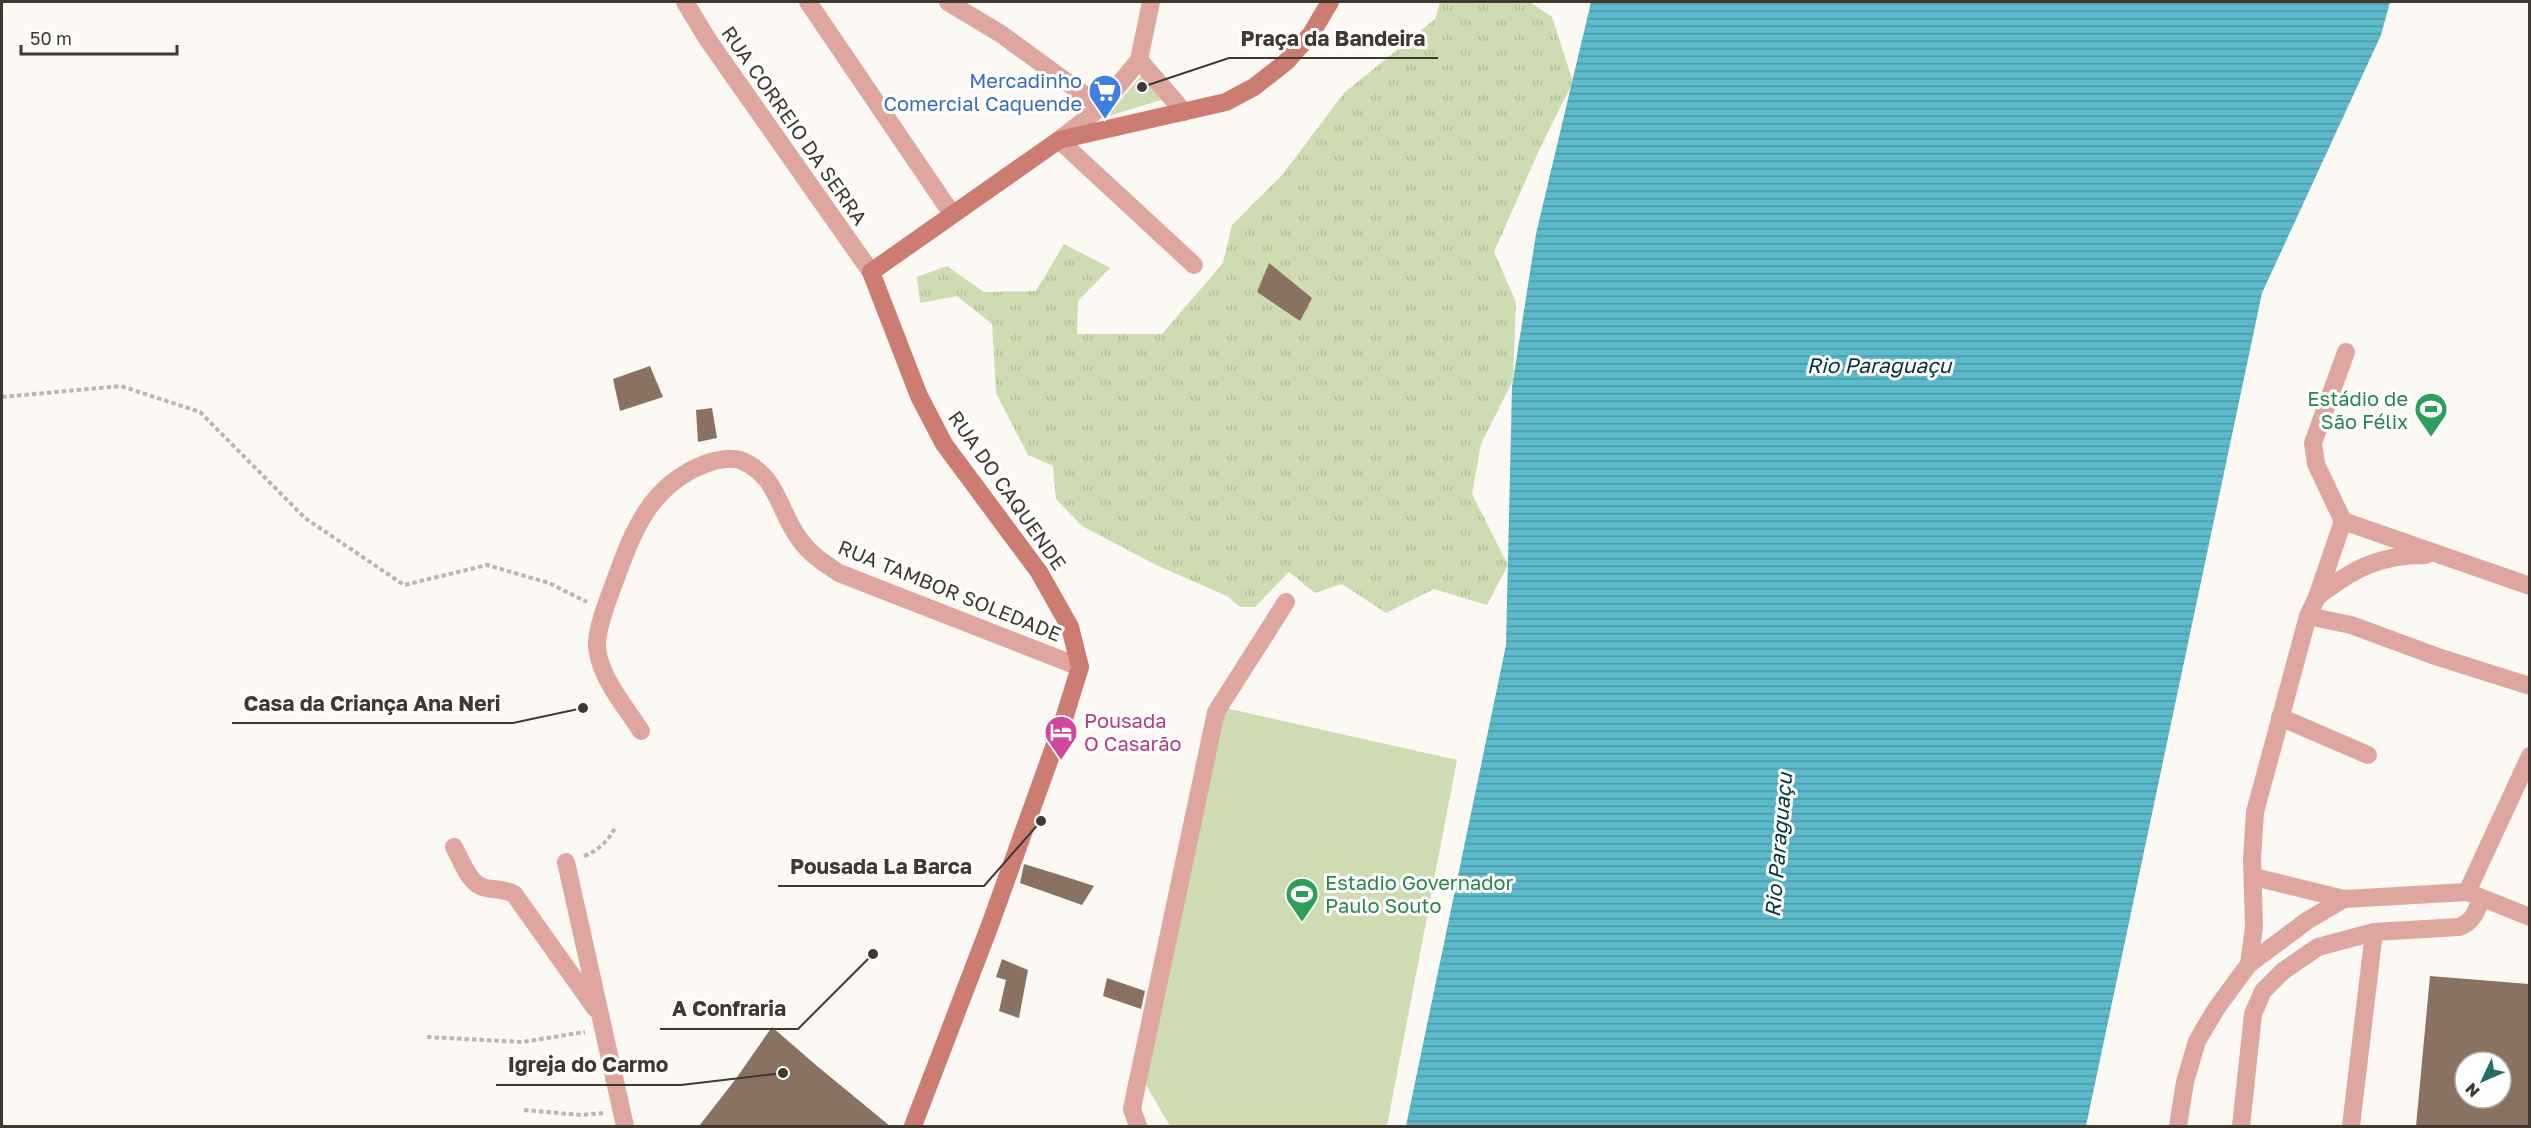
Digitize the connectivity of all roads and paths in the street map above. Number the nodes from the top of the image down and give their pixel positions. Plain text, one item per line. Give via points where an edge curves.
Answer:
1 (685, 2) edge
2 (808, 2) edge
3 (948, 2) edge
4 (1152, 2) edge
5 (1330, 2) edge
6 (1139, 60) junction
7 (1101, 107) junction
8 (1184, 112) junction
9 (1059, 140) junction
10 (952, 214) junction
11 (1194, 266) dead end
12 (871, 272) junction
13 (2346, 352) dead end
14 (2, 396) edge
15 (2343, 521) junction
16 (2440, 555) junction
17 (2529, 586) edge
18 (2317, 597) junction
19 (1286, 602) dead end
20 (604, 610) junction
21 (2308, 616) junction
22 (1080, 667) junction
23 (2529, 686) edge
24 (2280, 717) junction
25 (641, 731) dead end
26 (2368, 755) dead end
27 (2529, 756) edge
28 (615, 828) dead end
29 (454, 848) dead end
30 (566, 862) joint
31 (2254, 877) junction
32 (2474, 895) junction
33 (2344, 899) junction
34 (2529, 917) edge
35 (2374, 932) junction
36 (2249, 964) junction
37 (602, 1023) junction
38 (427, 1037) dead end
39 (524, 1110) dead end
40 (624, 1119) edge
41 (913, 1126) edge
42 (1138, 1126) edge
43 (2178, 1126) edge
44 (2241, 1126) edge
45 (2351, 1126) edge

1 - 12 street, RUA CORREIO DA SERRA
2 - 10 street
3 - 7 street via 1001,34
4 - 6 street
5 - 8 street via 1311,34 1286,62 1254,87 1226,102
6 - 7 street
6 - 8 street
7 - 9 street
8 - 9 street
9 - 10 street
9 - 11 street
10 - 12 street
12 - 22 street, RUA DO CAQUENDE via 919,396 944,444 1039,572 1070,627
13 - 15 street via 2313,443 2316,464
14 - 20 path via 121,386 200,412 305,518 404,585 487,565 549,583
15 - 16 street
15 - 18 street
16 - 17 street
16 - 18 street via 2402,555 2373,562 2345,575
18 - 21 street
19 - 42 street via 1216,712 1132,1109
20 - 22 street, RUA TAMBOR SOLEDADE via 632,533 662,491 691,469 715,460 739,460 762,475 778,494 795,533 810,554 839,573
20 - 25 street, RUA TAMBOR SOLEDADE via 597,646 606,678
21 - 23 street via 2351,625
21 - 24 street
22 - 41 street via 990,925
24 - 26 street
24 - 31 street via 2255,812
27 - 32 street
28 - 30 path via 607,842 593,852
29 - 37 street via 473,881 481,887 514,894
30 - 37 street
31 - 33 street
31 - 36 street
32 - 33 street
32 - 34 street
32 - 35 street via 2472,919 2459,927
33 - 36 street
35 - 44 street via 2318,947 2283,971 2263,991 2253,1014
35 - 45 street
36 - 43 street via 2197,1041
37 - 38 path via 522,1042
37 - 40 street
39 - 40 path

